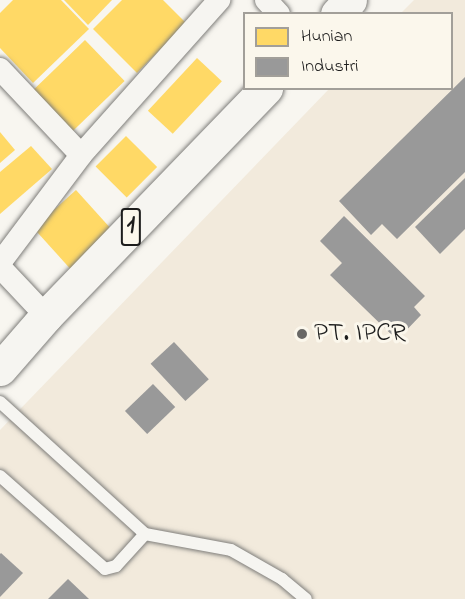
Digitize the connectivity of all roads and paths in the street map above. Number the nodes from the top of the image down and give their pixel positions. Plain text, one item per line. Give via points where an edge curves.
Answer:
1 (219, 0) edge
2 (266, 0) edge
3 (277, 12) edge
4 (0, 69) edge
5 (264, 90) edge
6 (81, 155) junction
7 (0, 265) edge
8 (46, 316) junction
9 (0, 369) edge
10 (0, 402) edge
11 (0, 476) edge
12 (145, 534) junction
13 (306, 599) edge

1 - 6 street
2 - 3 street
4 - 6 street
5 - 8 highway, 1
6 - 7 street
7 - 8 street
8 - 9 highway, 1
10 - 12 lane
11 - 12 lane via 105,568 116,566
12 - 13 lane via 231,550 282,579

